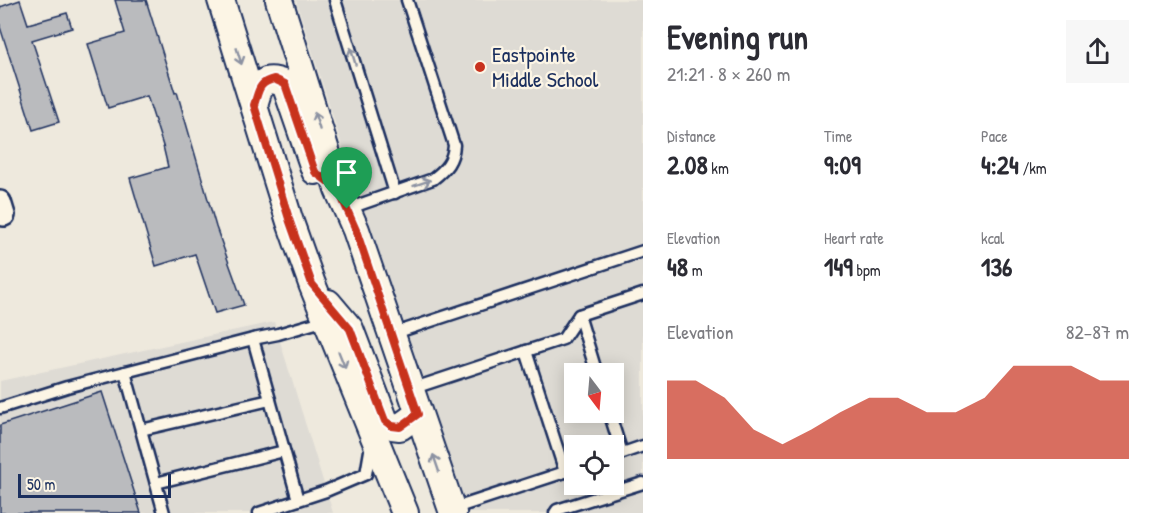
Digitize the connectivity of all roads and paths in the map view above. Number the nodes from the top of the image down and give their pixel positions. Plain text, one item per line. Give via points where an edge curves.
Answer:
1 (222, 0) edge
2 (279, 0) edge
3 (335, 0) edge
4 (407, 0) edge
5 (254, 105) junction
6 (395, 193) junction
7 (343, 199) junction
8 (643, 251) edge
9 (312, 284) junction
10 (643, 294) edge
11 (579, 315) junction
12 (327, 320) junction
13 (392, 334) junction
14 (253, 339) junction
15 (526, 351) junction
16 (594, 363) edge
17 (125, 372) junction
18 (410, 389) junction
19 (270, 400) junction
20 (0, 408) edge
21 (418, 414) junction
22 (141, 430) junction
23 (373, 436) junction
24 (643, 446) edge
25 (284, 451) junction
26 (624, 453) edge
27 (564, 455) edge
28 (564, 473) edge
29 (156, 483) junction
30 (643, 483) edge
31 (298, 500) junction
32 (452, 511) edge
33 (164, 513) edge
34 (259, 513) edge
35 (405, 513) edge
36 (555, 513) edge

1 -> 5 street
7 -> 2 street
6 -> 3 lane
6 -> 4 lane via 444,171 453,158 454,145
5 - 7 street via 264,81 274,79 285,84 315,172
5 - 9 street
6 - 7 lane
7 - 13 street
8 - 13 lane
9 - 12 street
9 - 21 street via 350,329 385,421 400,427
10 - 11 lane
11 - 15 lane via 563,339
11 - 16 lane
12 - 14 lane
12 -> 23 street
13 - 18 street
14 - 17 lane
14 - 19 lane
15 - 18 lane
15 - 27 lane
17 - 20 lane
17 - 22 lane
18 - 21 street
19 - 22 lane
19 - 25 lane
32 -> 21 street
22 - 29 lane
23 - 31 lane via 366,474
23 - 35 street
24 - 26 lane
25 - 29 lane
25 - 31 lane
28 - 32 lane
29 - 33 lane
30 - 36 lane
31 - 34 lane

